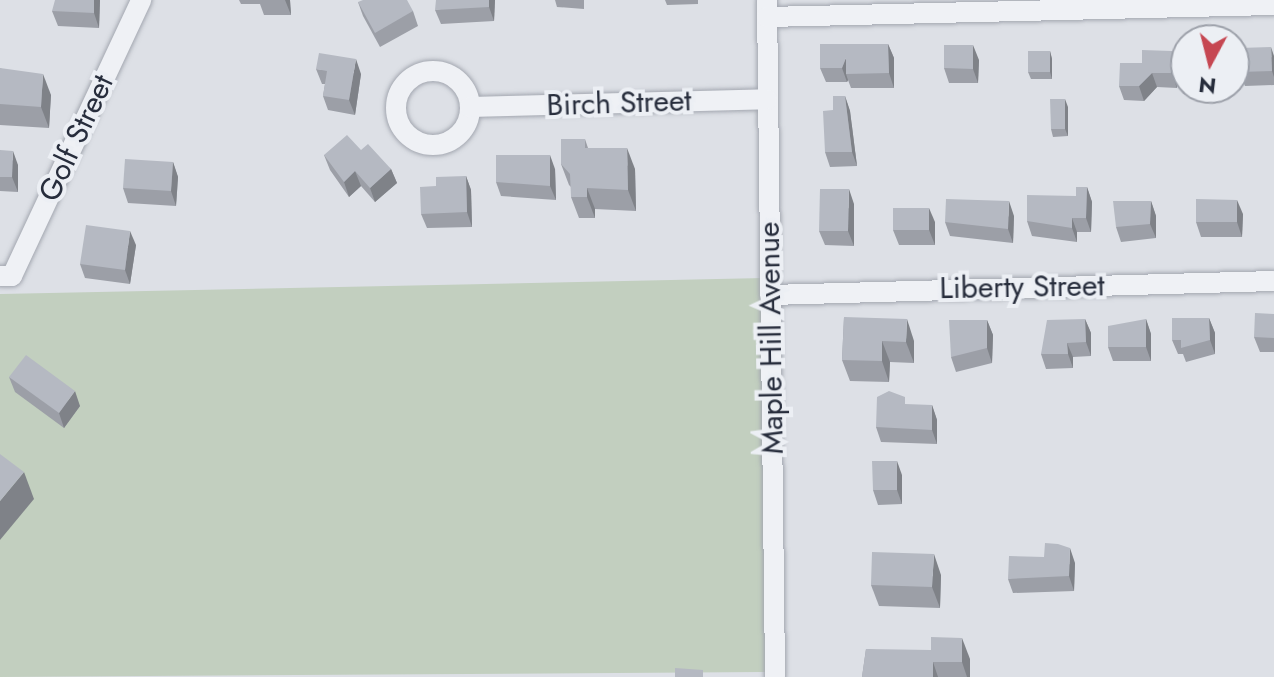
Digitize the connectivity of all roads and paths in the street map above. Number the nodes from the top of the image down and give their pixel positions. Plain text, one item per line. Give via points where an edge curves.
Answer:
1 (141, 0) edge
2 (1274, 5) edge
3 (767, 8) edge
4 (767, 99) junction
5 (470, 107) dead end
6 (6, 276) edge
7 (1274, 281) edge
8 (770, 295) junction
9 (775, 677) edge

1 - 6 street, Golf Street
2 - 3 street
3 - 4 street, Maple Hill Avenue
4 - 5 street, Birch Street
4 - 8 street, Maple Hill Avenue
7 - 8 street, Liberty Street
8 - 9 street, Maple Hill Avenue

